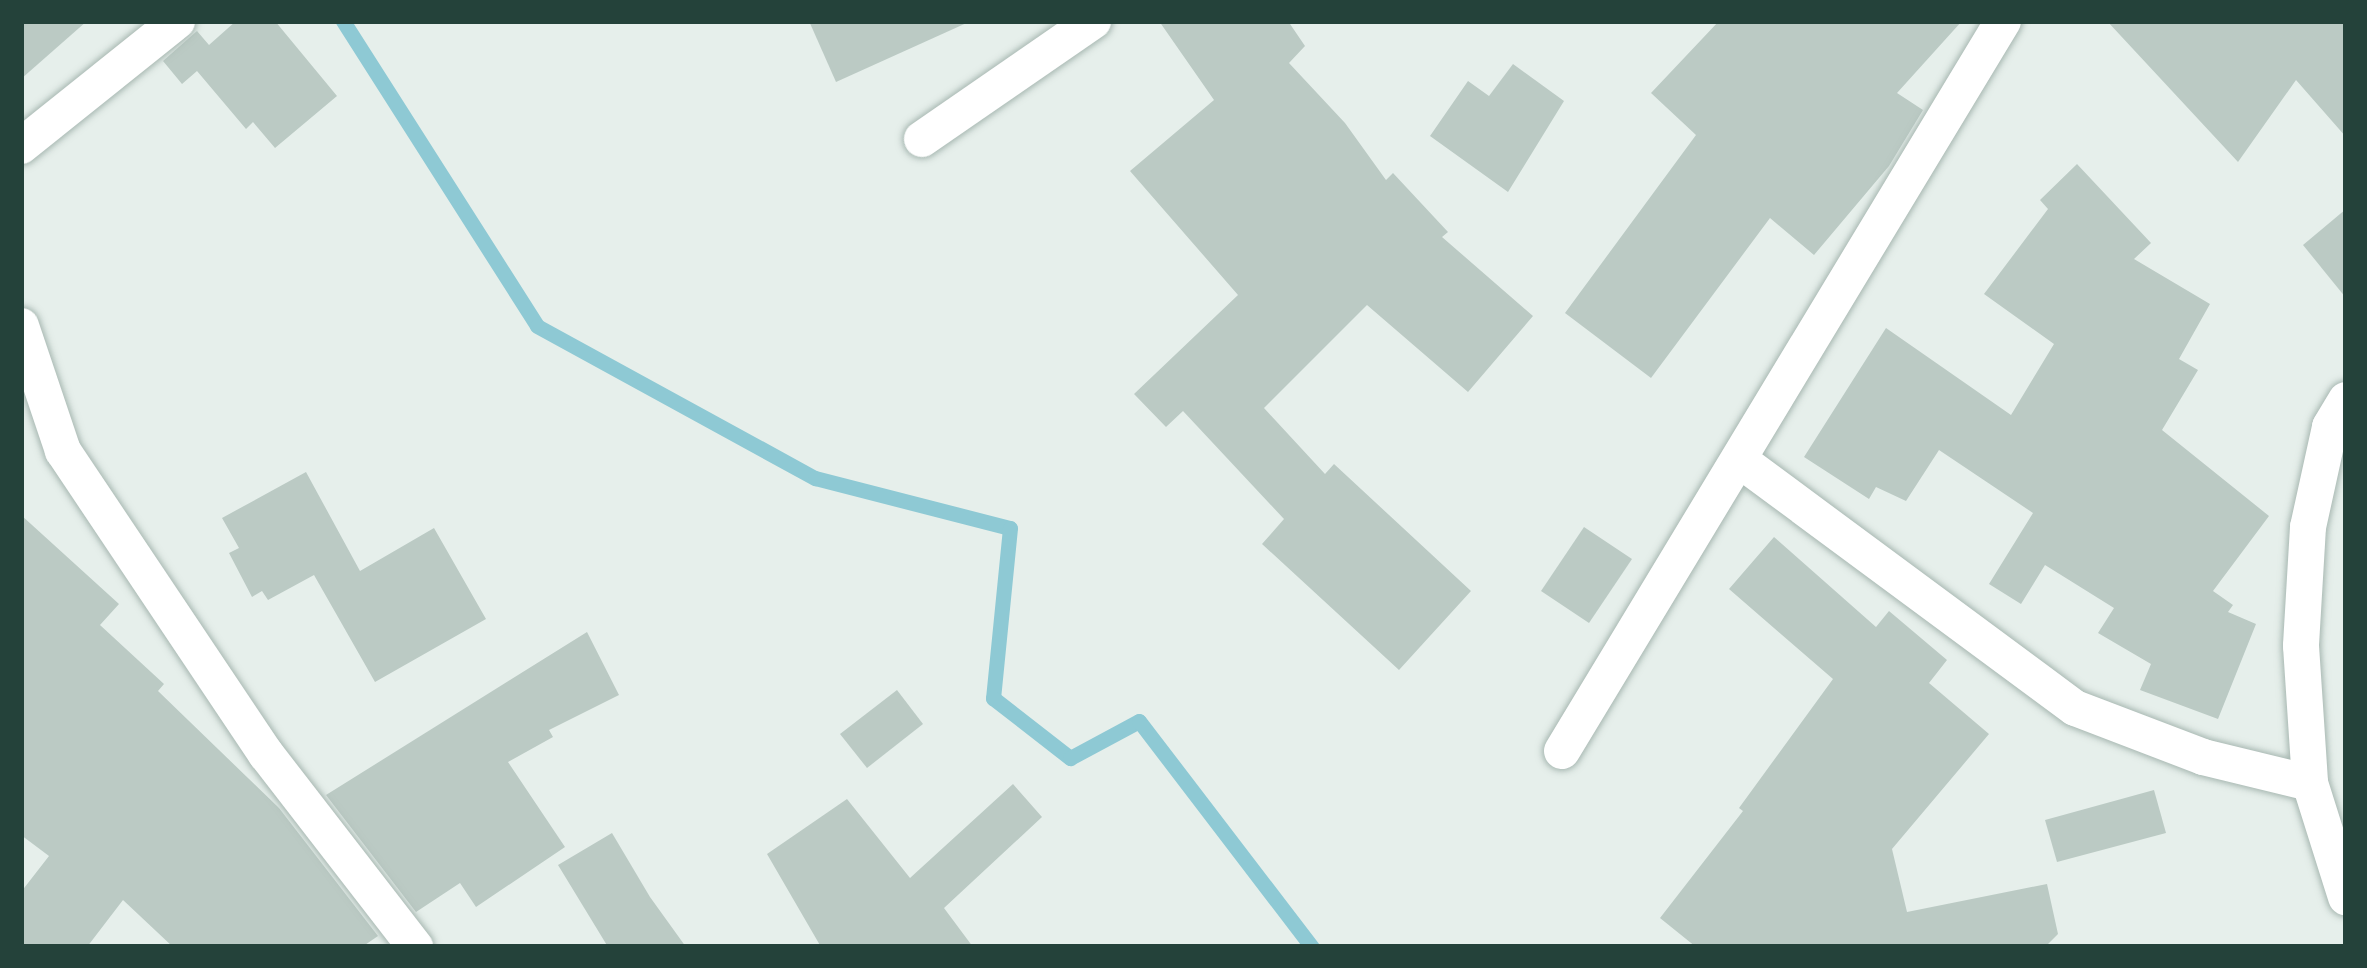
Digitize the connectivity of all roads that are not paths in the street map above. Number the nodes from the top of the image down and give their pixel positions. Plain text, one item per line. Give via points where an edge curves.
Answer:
1 (177, 21) edge
2 (1093, 21) edge
3 (2003, 21) edge
4 (922, 140) dead end
5 (21, 146) edge
6 (21, 326) edge
7 (2346, 400) edge
8 (1742, 460) junction
9 (1562, 751) dead end
10 (2310, 783) junction
11 (2346, 897) edge
12 (415, 947) edge

1 - 5 street
2 - 4 street
3 - 8 street
6 - 12 street via 63,451 266,754
7 - 10 street via 2330,427 2308,527 2301,646
8 - 9 street
8 - 10 street via 2075,708 2204,757
10 - 11 street

